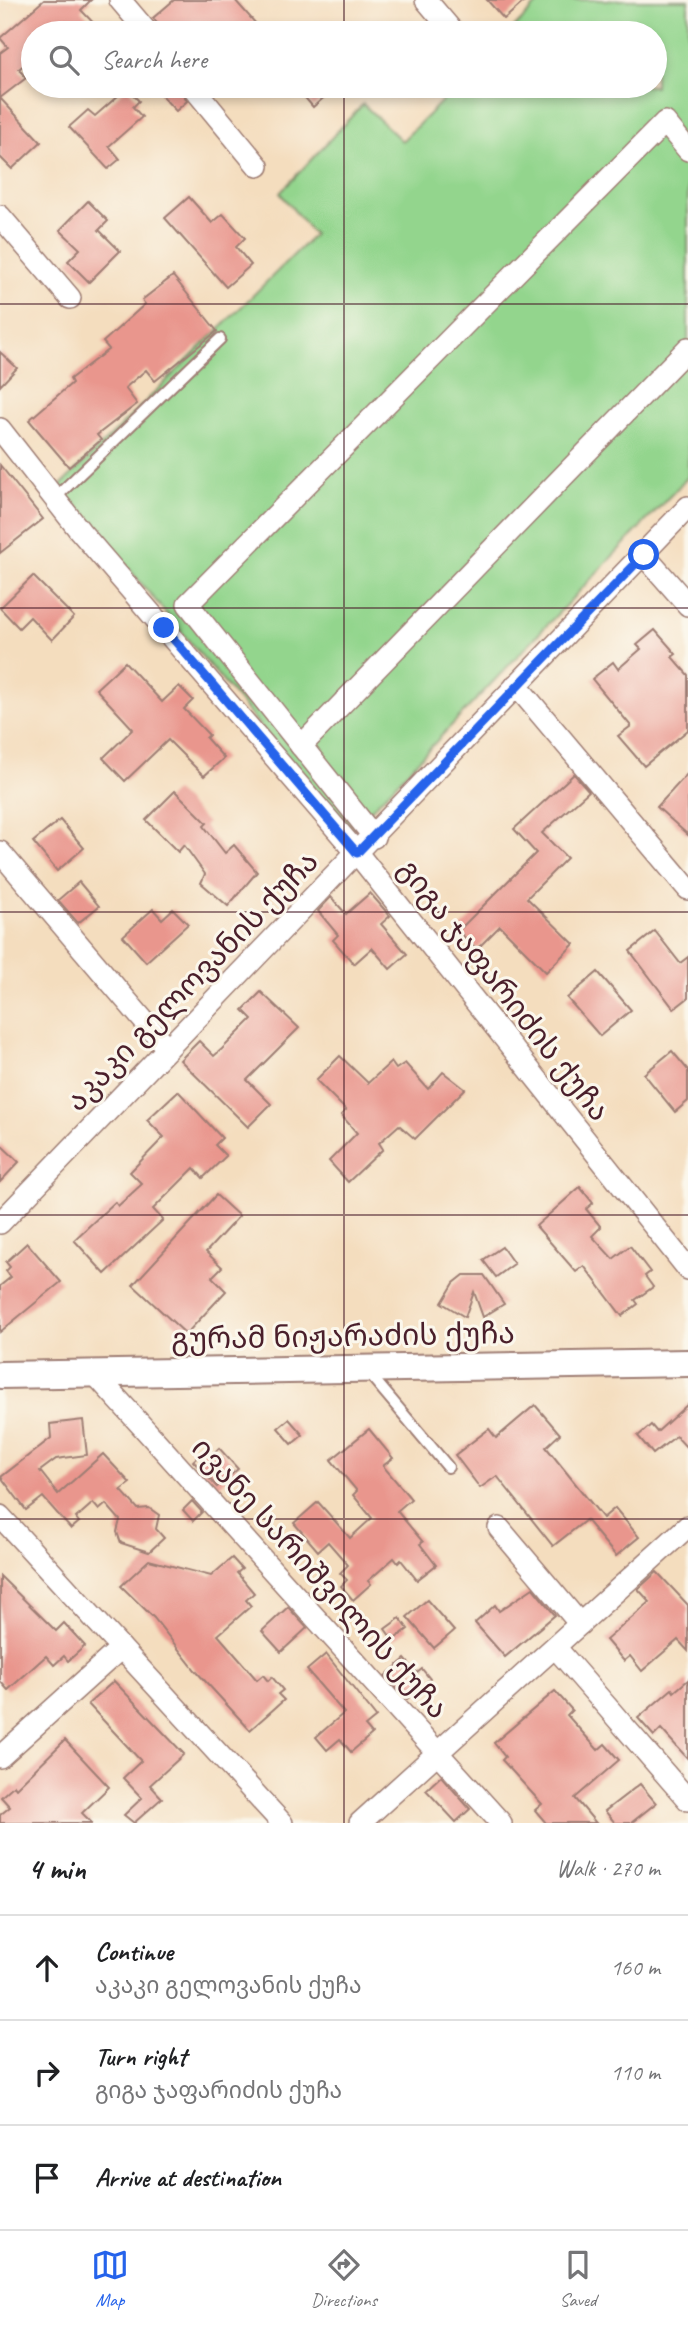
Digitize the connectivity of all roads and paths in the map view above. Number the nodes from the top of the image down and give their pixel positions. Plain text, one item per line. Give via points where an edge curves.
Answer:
1 (120, 0) edge
2 (426, 0) edge
3 (138, 21) edge
4 (444, 21) edge
5 (202, 98) edge
6 (688, 150) edge
7 (258, 166) dead end
8 (0, 216) edge
9 (70, 298) dead end
10 (220, 339) dead end
11 (688, 348) edge
12 (0, 429) edge
13 (55, 498) junction
14 (688, 507) edge
15 (644, 555) junction
16 (688, 605) edge
17 (516, 685) junction
18 (301, 746) junction
19 (374, 837) junction
20 (0, 852) edge
21 (357, 853) junction
22 (688, 889) edge
23 (167, 1048) junction
24 (0, 1223) edge
25 (688, 1269) edge
26 (688, 1363) edge
27 (365, 1369) junction
28 (94, 1373) junction
29 (0, 1376) edge
30 (448, 1466) dead end
31 (0, 1516) edge
32 (688, 1526) edge
33 (499, 1528) dead end
34 (580, 1624) junction
35 (555, 1647) junction
36 (121, 1648) junction
37 (438, 1753) junction
38 (0, 1757) edge
39 (688, 1800) edge
40 (282, 1823) edge
41 (360, 1823) edge
42 (501, 1823) edge

1 - 3 street
2 - 4 street
5 - 7 street
6 - 18 street via 664,122 188,604
8 - 9 street
10 - 13 lane
11 - 18 street
12 - 13 street, გიგა ჯაფარიძის ქუჩა
13 - 21 street, გიგა ჯაფარიძის ქუჩა
14 - 15 street, აკაკი გელოვანის ქუჩა
15 - 16 street
15 - 17 street, აკაკი გელოვანის ქუჩა
17 - 19 street, აკაკი გელოვანის ქუჩა
17 - 22 street
18 - 19 street
19 - 21 street, აკაკი გელოვანის ქუჩა
20 - 23 street
21 - 23 street, აკაკი გელოვანის ქუჩა
21 - 25 street, გიგა ჯაფარიძის ქუჩა
23 - 24 street, აკაკი გელოვანის ქუჩა
26 - 27 street, გურამ ნიჟარაძის ქუჩა
27 - 28 street, გურამ ნიჟარაძის ქუჩა
27 - 30 lane
28 - 29 street, გურამ ნიჟარაძის ქუჩა
28 - 37 street, ივანე სარიშვილის ქუჩა
31 - 36 street
32 - 34 street
33 - 34 street
34 - 35 street
35 - 37 street
35 - 39 street
36 - 38 street
36 - 40 street
37 - 41 street
37 - 42 street, ივანე სარიშვილის ქუჩა

